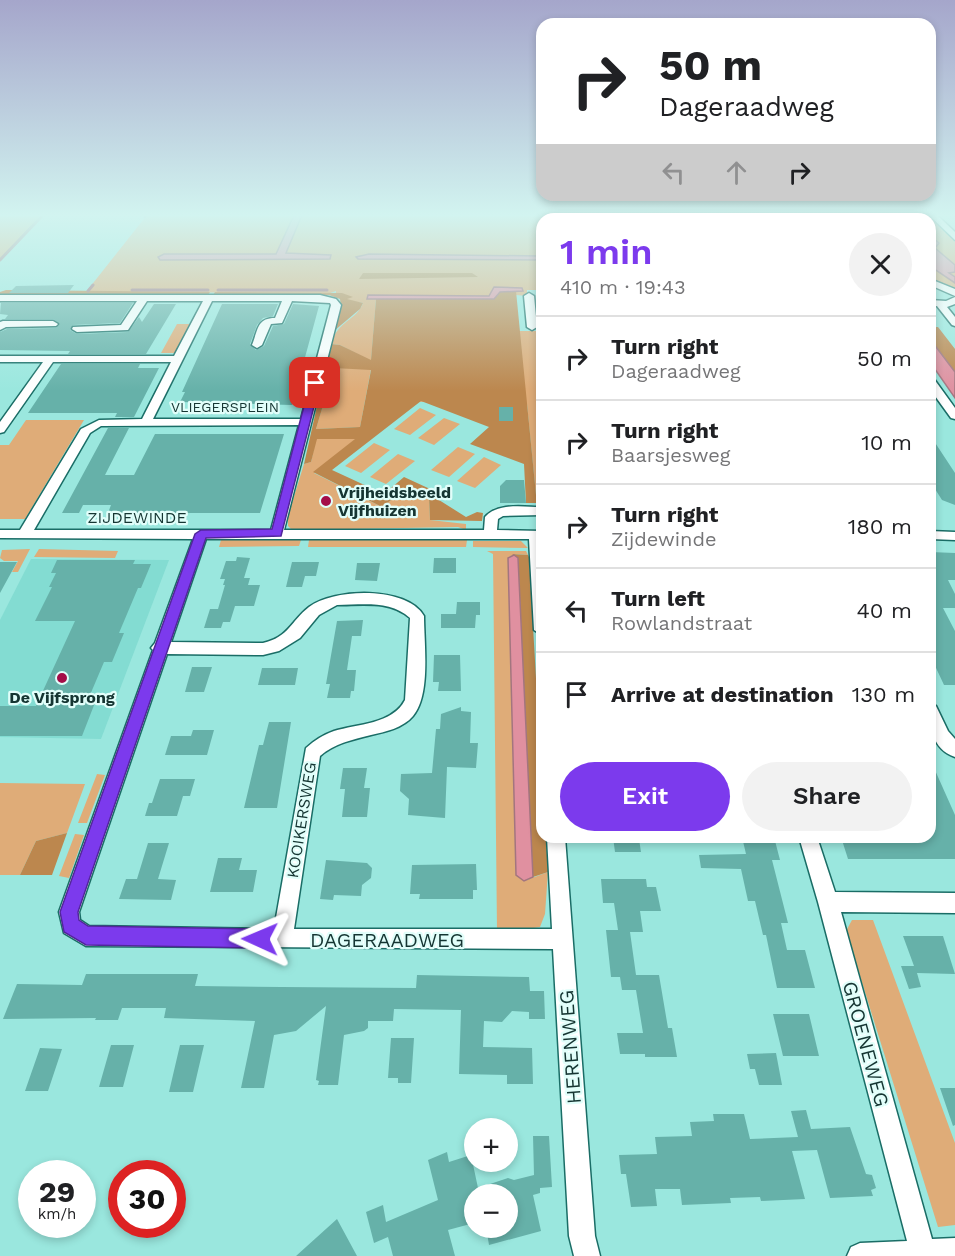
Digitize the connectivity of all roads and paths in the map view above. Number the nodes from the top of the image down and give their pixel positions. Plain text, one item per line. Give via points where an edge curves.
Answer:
1 (936, 284) edge
2 (955, 293) edge
3 (529, 296) dead end
4 (0, 298) edge
5 (144, 298) junction
6 (209, 298) junction
7 (288, 298) junction
8 (955, 300) edge
9 (936, 304) edge
10 (936, 305) edge
11 (536, 314) edge
12 (955, 323) edge
13 (53, 324) dead end
14 (0, 327) edge
15 (532, 327) dead end
16 (77, 329) dead end
17 (257, 345) dead end
18 (0, 359) edge
19 (50, 359) junction
20 (178, 359) junction
21 (936, 389) edge
22 (955, 416) edge
23 (146, 422) junction
24 (304, 423) junction
25 (0, 430) edge
26 (536, 511) edge
27 (25, 533) junction
28 (277, 533) junction
29 (490, 533) junction
30 (0, 534) edge
31 (201, 534) junction
32 (936, 534) edge
33 (536, 535) edge
34 (955, 536) edge
35 (159, 648) junction
36 (936, 724) edge
37 (955, 750) edge
38 (556, 843) edge
39 (810, 843) edge
40 (828, 902) junction
41 (955, 903) edge
42 (282, 939) junction
43 (563, 939) junction
44 (955, 1251) edge
45 (922, 1252) junction
46 (587, 1256) edge
47 (860, 1256) edge

1 - 2 street
3 - 11 street
4 - 5 street
5 - 6 street
5 - 16 street via 124,328
6 - 7 street
6 - 20 street, VLIEGERSPLEIN
7 - 17 street via 279,321 267,321
7 - 24 street via 320,298 336,305
8 - 9 street
10 - 12 street
11 - 15 street
13 - 14 street
18 - 19 street
19 - 20 street
19 - 25 street
20 - 23 street, VLIEGERSPLEIN
21 - 22 street
23 - 24 street, VLIEGERSPLEIN
23 - 27 street, VLIEGERSPLEIN via 99,423 85,431
24 - 28 street
26 - 29 street via 499,513 492,517
27 - 30 street, ZIJDEWINDE
27 - 31 street, ZIJDEWINDE
28 - 29 street, ZIJDEWINDE
28 - 31 street, ZIJDEWINDE
29 - 33 street, ZIJDEWINDE
31 - 35 street
32 - 34 street
35 - 42 street, DAGERAADWEG via 69,912 70,926 86,936
35 - 42 street, KOOIKERSWEG via 263,649 279,645 295,634 314,611 335,600 392,600 417,616 413,700 408,713 396,721 331,738 312,753
36 - 37 street
38 - 43 street, HERENWEG
39 - 40 street, GROENEWEG
40 - 41 street
40 - 45 street, GROENEWEG
42 - 43 street, DAGERAADWEG
43 - 46 street, HERENWEG via 582,1236
44 - 45 street
45 - 47 street

